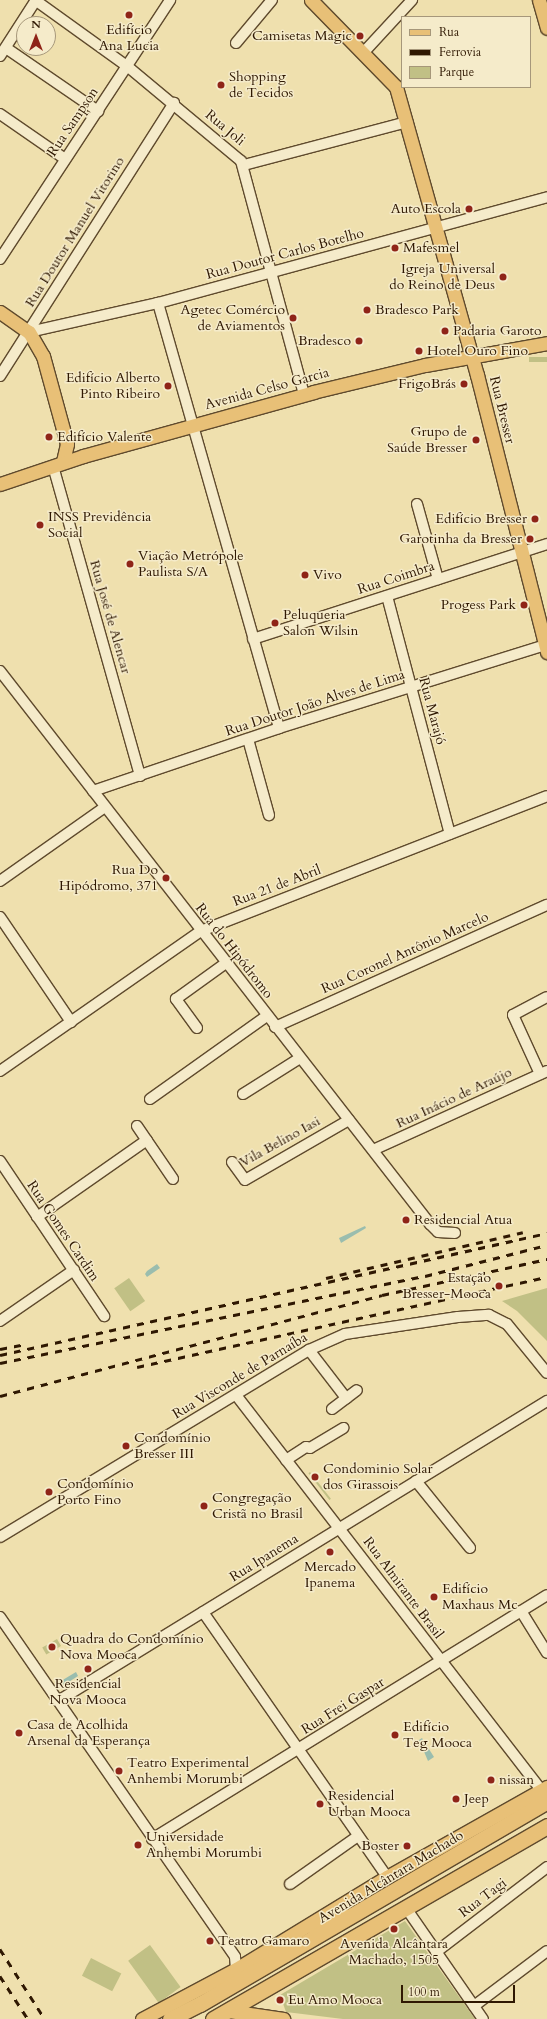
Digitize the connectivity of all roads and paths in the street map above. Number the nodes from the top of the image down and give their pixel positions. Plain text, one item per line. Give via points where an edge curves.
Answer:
1 (35, 0) edge
2 (170, 0) edge
3 (272, 0) edge
4 (311, 0) edge
5 (412, 0) edge
6 (539, 0) edge
7 (547, 28) edge
8 (236, 43) dead end
9 (3, 52) edge
10 (364, 52) junction
11 (127, 66) junction
12 (174, 103) junction
13 (98, 111) junction
14 (0, 114) edge
15 (407, 122) junction
16 (65, 159) junction
17 (244, 165) junction
18 (547, 197) edge
19 (436, 227) junction
20 (0, 259) edge
21 (272, 272) junction
22 (158, 303) junction
23 (0, 312) edge
24 (29, 332) junction
25 (547, 343) edge
26 (471, 356) junction
27 (0, 376) edge
28 (304, 395) junction
29 (192, 426) junction
30 (67, 444) junction
31 (81, 457) junction
32 (58, 464) junction
33 (0, 484) edge
34 (417, 504) dead end
35 (547, 544) edge
36 (522, 552) junction
37 (438, 579) junction
38 (387, 596) junction
39 (253, 639) junction
40 (546, 648) edge
41 (0, 671) edge
42 (411, 687) junction
43 (279, 728) junction
44 (248, 739) junction
45 (140, 776) junction
46 (94, 791) junction
47 (547, 796) edge
48 (105, 807) junction
49 (269, 815) dead end
50 (450, 834) junction
51 (0, 880) edge
52 (547, 905) edge
53 (0, 917) edge
54 (201, 931) junction
55 (226, 963) junction
56 (547, 997) edge
57 (267, 1016) junction
58 (71, 1022) junction
59 (275, 1027) junction
60 (197, 1028) dead end
61 (300, 1058) junction
62 (0, 1071) edge
63 (544, 1072) edge
64 (243, 1094) dead end
65 (150, 1099) dead end
66 (349, 1120) junction
67 (137, 1126) dead end
68 (147, 1140) junction
69 (373, 1150) junction
70 (0, 1161) edge
71 (232, 1162) dead end
72 (173, 1179) dead end
73 (37, 1216) junction
74 (455, 1233) dead end
75 (74, 1270) junction
76 (104, 1316) dead end
77 (0, 1321) edge
78 (309, 1350) junction
79 (547, 1373) edge
80 (357, 1390) dead end
81 (236, 1395) junction
82 (346, 1398) junction
83 (547, 1401) edge
84 (332, 1409) dead end
85 (343, 1428) dead end
86 (286, 1460) junction
87 (416, 1481) junction
88 (339, 1528) junction
89 (0, 1537) edge
90 (470, 1548) dead end
91 (547, 1595) edge
92 (203, 1612) junction
93 (521, 1612) junction
94 (0, 1617) edge
95 (547, 1653) edge
96 (441, 1661) junction
97 (58, 1701) junction
98 (300, 1749) junction
99 (545, 1794) edge
100 (547, 1826) edge
101 (358, 1836) junction
102 (152, 1839) junction
103 (547, 1867) edge
104 (392, 1882) junction
105 (290, 1884) dead end
106 (406, 1908) junction
107 (310, 1925) joint
108 (547, 1951) edge
109 (436, 1952) junction
110 (236, 1969) junction
111 (197, 1998) junction
112 (474, 2006) junction
113 (229, 2011) junction
114 (264, 2017) edge
115 (142, 2019) edge
116 (170, 2019) edge
117 (213, 2019) edge
118 (283, 2019) edge
119 (483, 2019) edge

1 - 9 street
1 - 11 street, Rua Joli
2 - 11 street, Rua Sampson
3 - 8 street
4 - 10 main road, Rua Bresser
5 - 10 street
6 - 7 main road
9 - 13 street
10 - 15 main road, Rua Bresser via 395,83
11 - 12 street, Rua Joli
11 - 13 street, Rua Sampson
12 - 17 street, Rua Joli
12 - 24 street, Rua Doutor Manuel Vitorino
13 - 16 street, Rua Sampson
14 - 16 street
15 - 17 street
15 - 19 main road, Rua Bresser
16 - 20 street, Rua Sampson
17 - 21 street, Rua Joli
18 - 19 street, Rua Doutor Carlos Botelho
19 - 21 street, Rua Doutor Carlos Botelho
19 - 26 main road, Rua Bresser
21 - 22 street, Rua Doutor Carlos Botelho
21 - 28 street, Rua Joli
22 - 24 street, Rua Doutor Carlos Botelho
22 - 29 street
23 - 24 main road
24 - 27 street, Rua Doutor Manuel Vitorino
24 - 30 main road via 43,356
25 - 26 main road, Avenida Celso Garcia
26 - 28 main road, Avenida Celso Garcia via 402,370
26 - 36 main road, Rua Bresser
28 - 29 main road, Avenida Celso Garcia
29 - 31 main road, Avenida Celso Garcia
29 - 39 street
30 - 31 main road
30 - 32 main road
31 - 32 main road, Avenida Celso Garcia
32 - 33 main road, Avenida Celso Garcia
32 - 45 street, Rua José de Alencar
34 - 37 street
35 - 36 street, Rua Coimbra
36 - 37 street, Rua Coimbra
36 - 40 main road, Rua Bresser
37 - 38 street, Rua Coimbra
38 - 39 street, Rua Coimbra
38 - 42 street, Rua Marajó
39 - 43 street
40 - 42 street, Rua Doutor João Alves de Lima
41 - 46 street, Rua do Hipódromo
42 - 43 street, Rua Doutor João Alves de Lima
42 - 50 street, Rua Marajó
43 - 44 street, Rua Doutor João Alves de Lima
44 - 45 street, Rua Doutor João Alves de Lima
44 - 49 street
45 - 46 street, Rua Doutor João Alves de Lima
46 - 48 street, Rua do Hipódromo
47 - 50 street, Rua 21 de Abril
48 - 51 street
48 - 54 street, Rua do Hipódromo
50 - 54 street, Rua 21 de Abril
52 - 59 street, Rua Coronel Antônio Marcelo
53 - 58 street
54 - 55 street, Rua do Hipódromo
54 - 58 street, Rua 21 de Abril
55 - 57 street, Rua do Hipódromo
55 - 60 street via 176,999
56 - 63 street via 513,1015
57 - 59 street, Rua do Hipódromo
57 - 65 street
58 - 62 street, Rua 21 de Abril
59 - 61 street, Rua do Hipódromo
61 - 64 street
61 - 66 street, Rua do Hipódromo
63 - 69 street, Rua Inácio de Araújo
66 - 69 street, Rua do Hipódromo
66 - 71 street, Vila Belino Iasi via 245,1180
67 - 68 street
68 - 72 street
68 - 73 street
69 - 74 street, Rua do Hipódromo via 434,1229 441,1233
70 - 73 street, Rua Gomes Cardim
73 - 75 street, Rua Gomes Cardim
75 - 76 street, Rua Gomes Cardim
75 - 77 street
78 - 79 street, Rua Visconde de Parnaíba via 345,1334 478,1315 497,1318 515,1332
78 - 81 street, Rua Visconde de Parnaíba
78 - 82 street
80 - 82 street
81 - 86 street, Rua Almirante Brasil
81 - 89 street, Rua Visconde de Parnaíba
82 - 84 street
83 - 87 street, Rua Ipanema
85 - 86 street
86 - 88 street, Rua Almirante Brasil
87 - 88 street, Rua Ipanema
87 - 90 street
88 - 92 street, Rua Ipanema
88 - 96 street, Rua Almirante Brasil
91 - 93 street, Rua Frei Gaspar
92 - 97 street, Rua Ipanema
92 - 98 street
93 - 95 street
93 - 96 street, Rua Frei Gaspar
94 - 97 street
96 - 98 street, Rua Frei Gaspar
96 - 99 street, Rua Almirante Brasil
97 - 102 street
98 - 101 street
98 - 102 street, Rua Frei Gaspar
99 - 104 highway, Avenida Alcântara Machado
100 - 106 highway
101 - 104 street
101 - 105 street
102 - 110 street via 235,1957
103 - 109 street, Rua Tagi
104 - 107 highway
104 - 111 highway, Avenida Alcântara Machado
106 - 109 street
106 - 113 highway
107 - 110 main road, Avenida Alcântara Machado
108 - 112 street
109 - 112 street
110 - 111 main road, Avenida Alcântara Machado
111 - 115 main road
111 - 116 highway
112 - 119 street
113 - 114 main road
113 - 117 highway
114 - 118 main road

